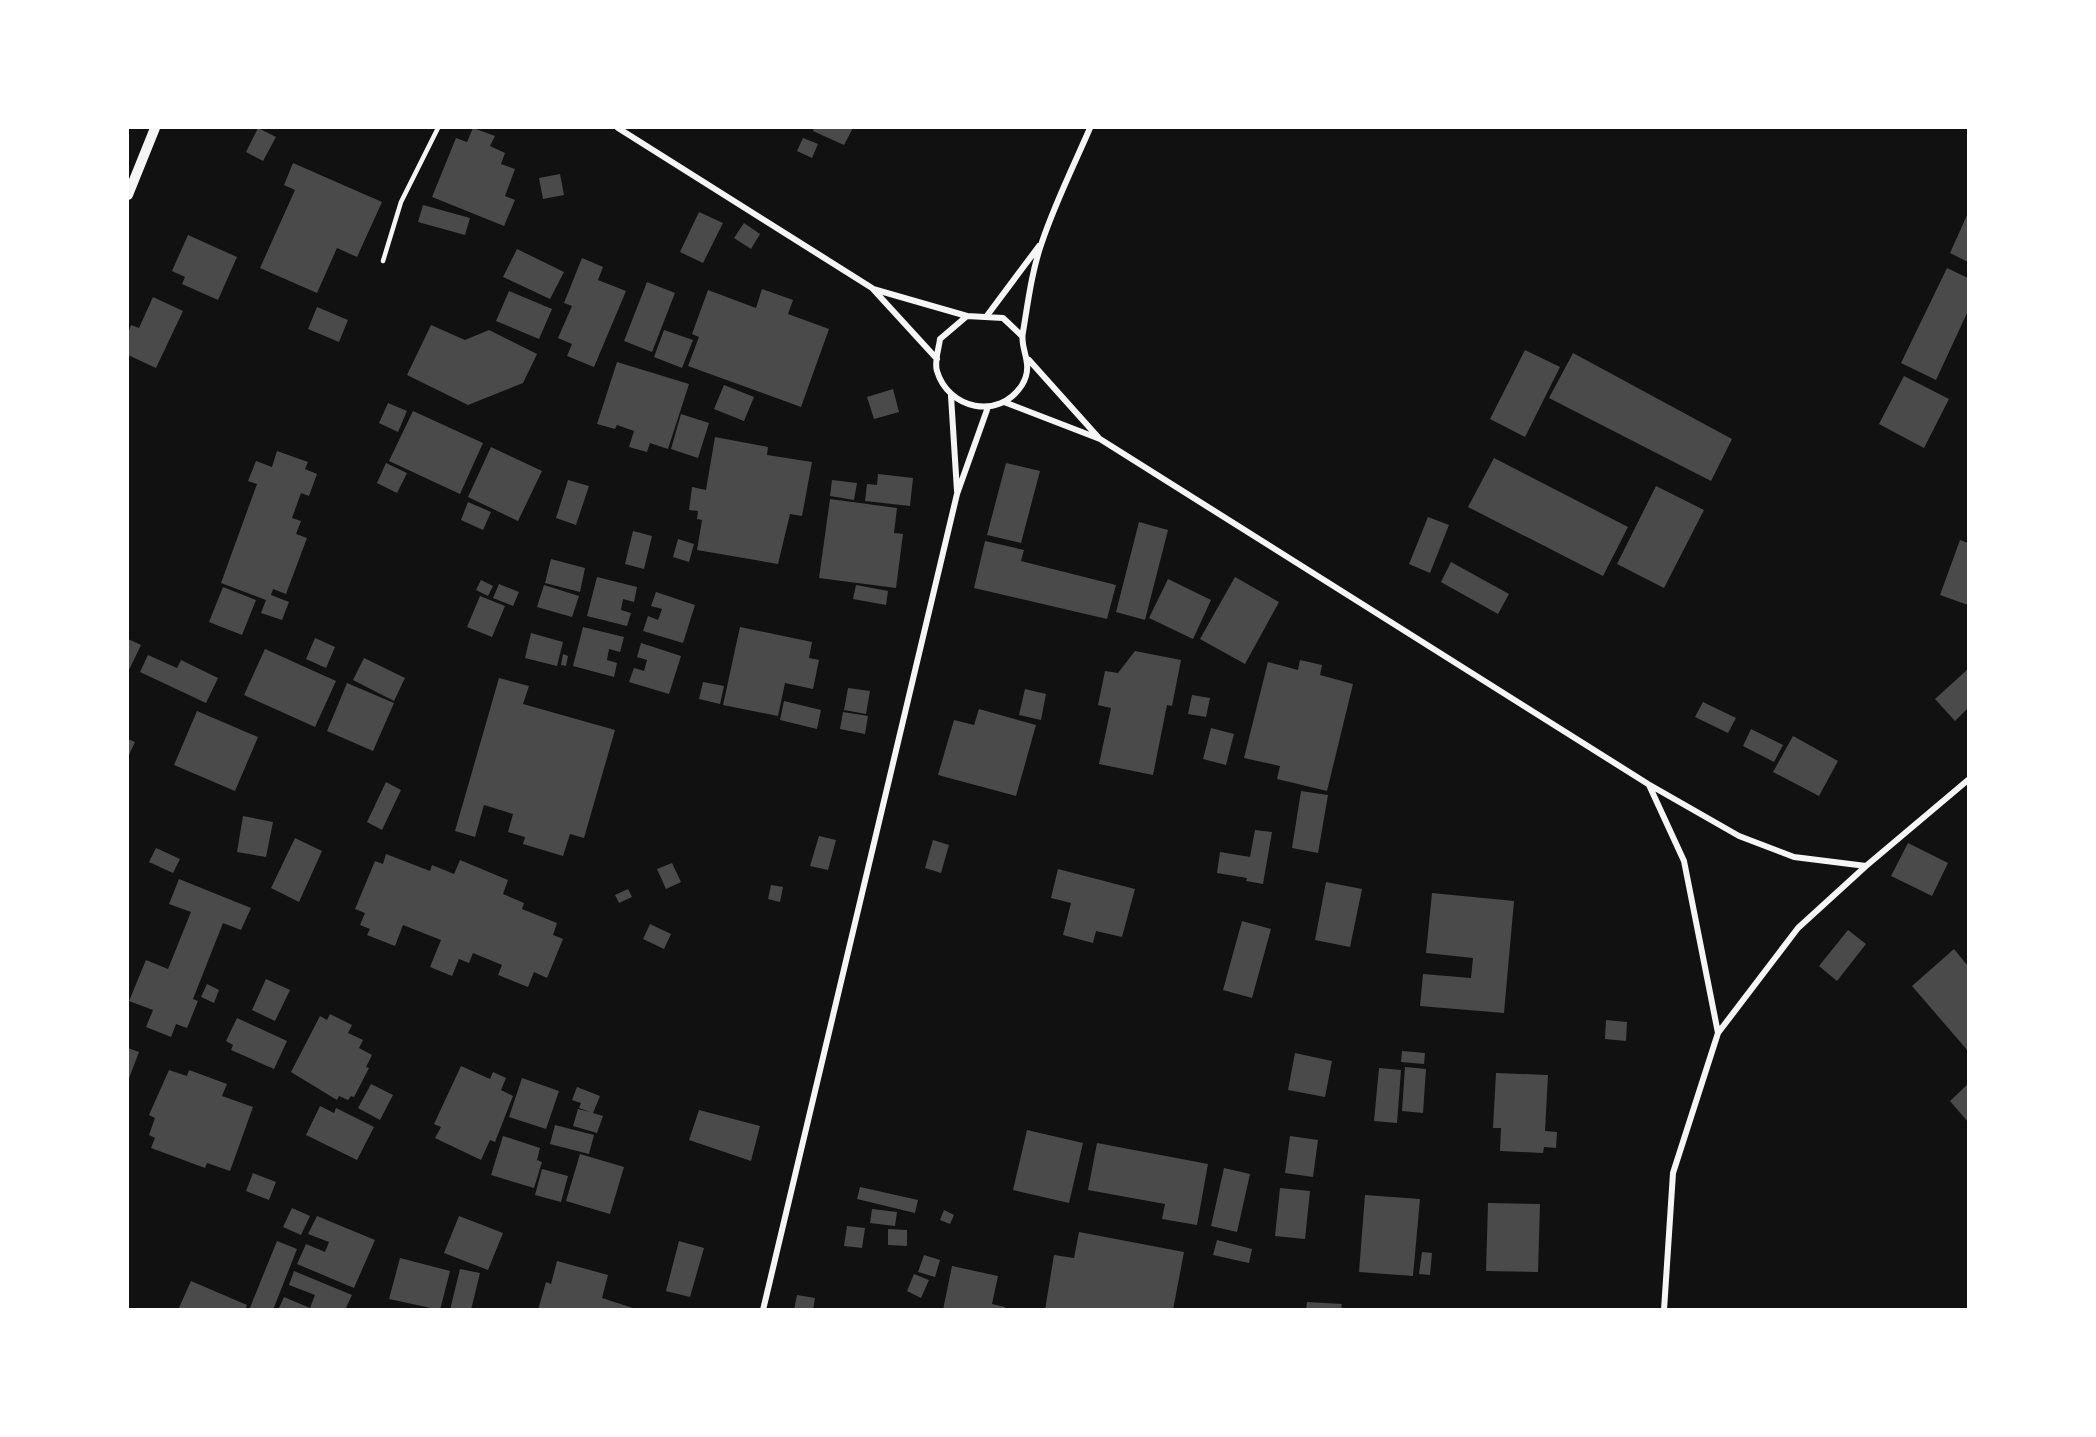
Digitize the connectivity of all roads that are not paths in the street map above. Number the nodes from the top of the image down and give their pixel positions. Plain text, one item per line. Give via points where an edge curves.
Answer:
1 (155, 128) edge
2 (438, 128) edge
3 (618, 128) edge
4 (1090, 128) edge
5 (128, 195) edge
6 (1041, 243) junction
7 (383, 261) dead end
8 (872, 288) junction
9 (967, 316) junction
10 (986, 317) junction
11 (1022, 336) junction
12 (937, 359) junction
13 (1029, 360) junction
14 (951, 396) junction
15 (1004, 402) junction
16 (988, 407) junction
17 (1100, 439) junction
18 (957, 494) junction
19 (1968, 780) edge
20 (1648, 784) junction
21 (1866, 866) junction
22 (1718, 1033) junction
23 (763, 1310) edge
24 (1664, 1310) edge

1 - 5 street
2 - 7 lane via 401,202
3 - 8 street
4 - 6 street
6 - 10 street
6 - 11 street
8 - 9 street
8 - 12 street
9 - 10 street
9 - 12 street via 940,339
10 - 11 street via 1003,318
11 - 13 street
12 - 14 street via 936,369
13 - 15 street via 1022,384
13 - 17 street
14 - 16 street via 968,406
14 - 18 street
15 - 16 street
15 - 17 street
16 - 18 street
17 - 20 street
18 - 23 street
19 - 21 street
20 - 21 street via 1739,836 1794,857
20 - 22 street via 1684,861
21 - 22 street via 1798,928
22 - 24 street via 1673,1173

